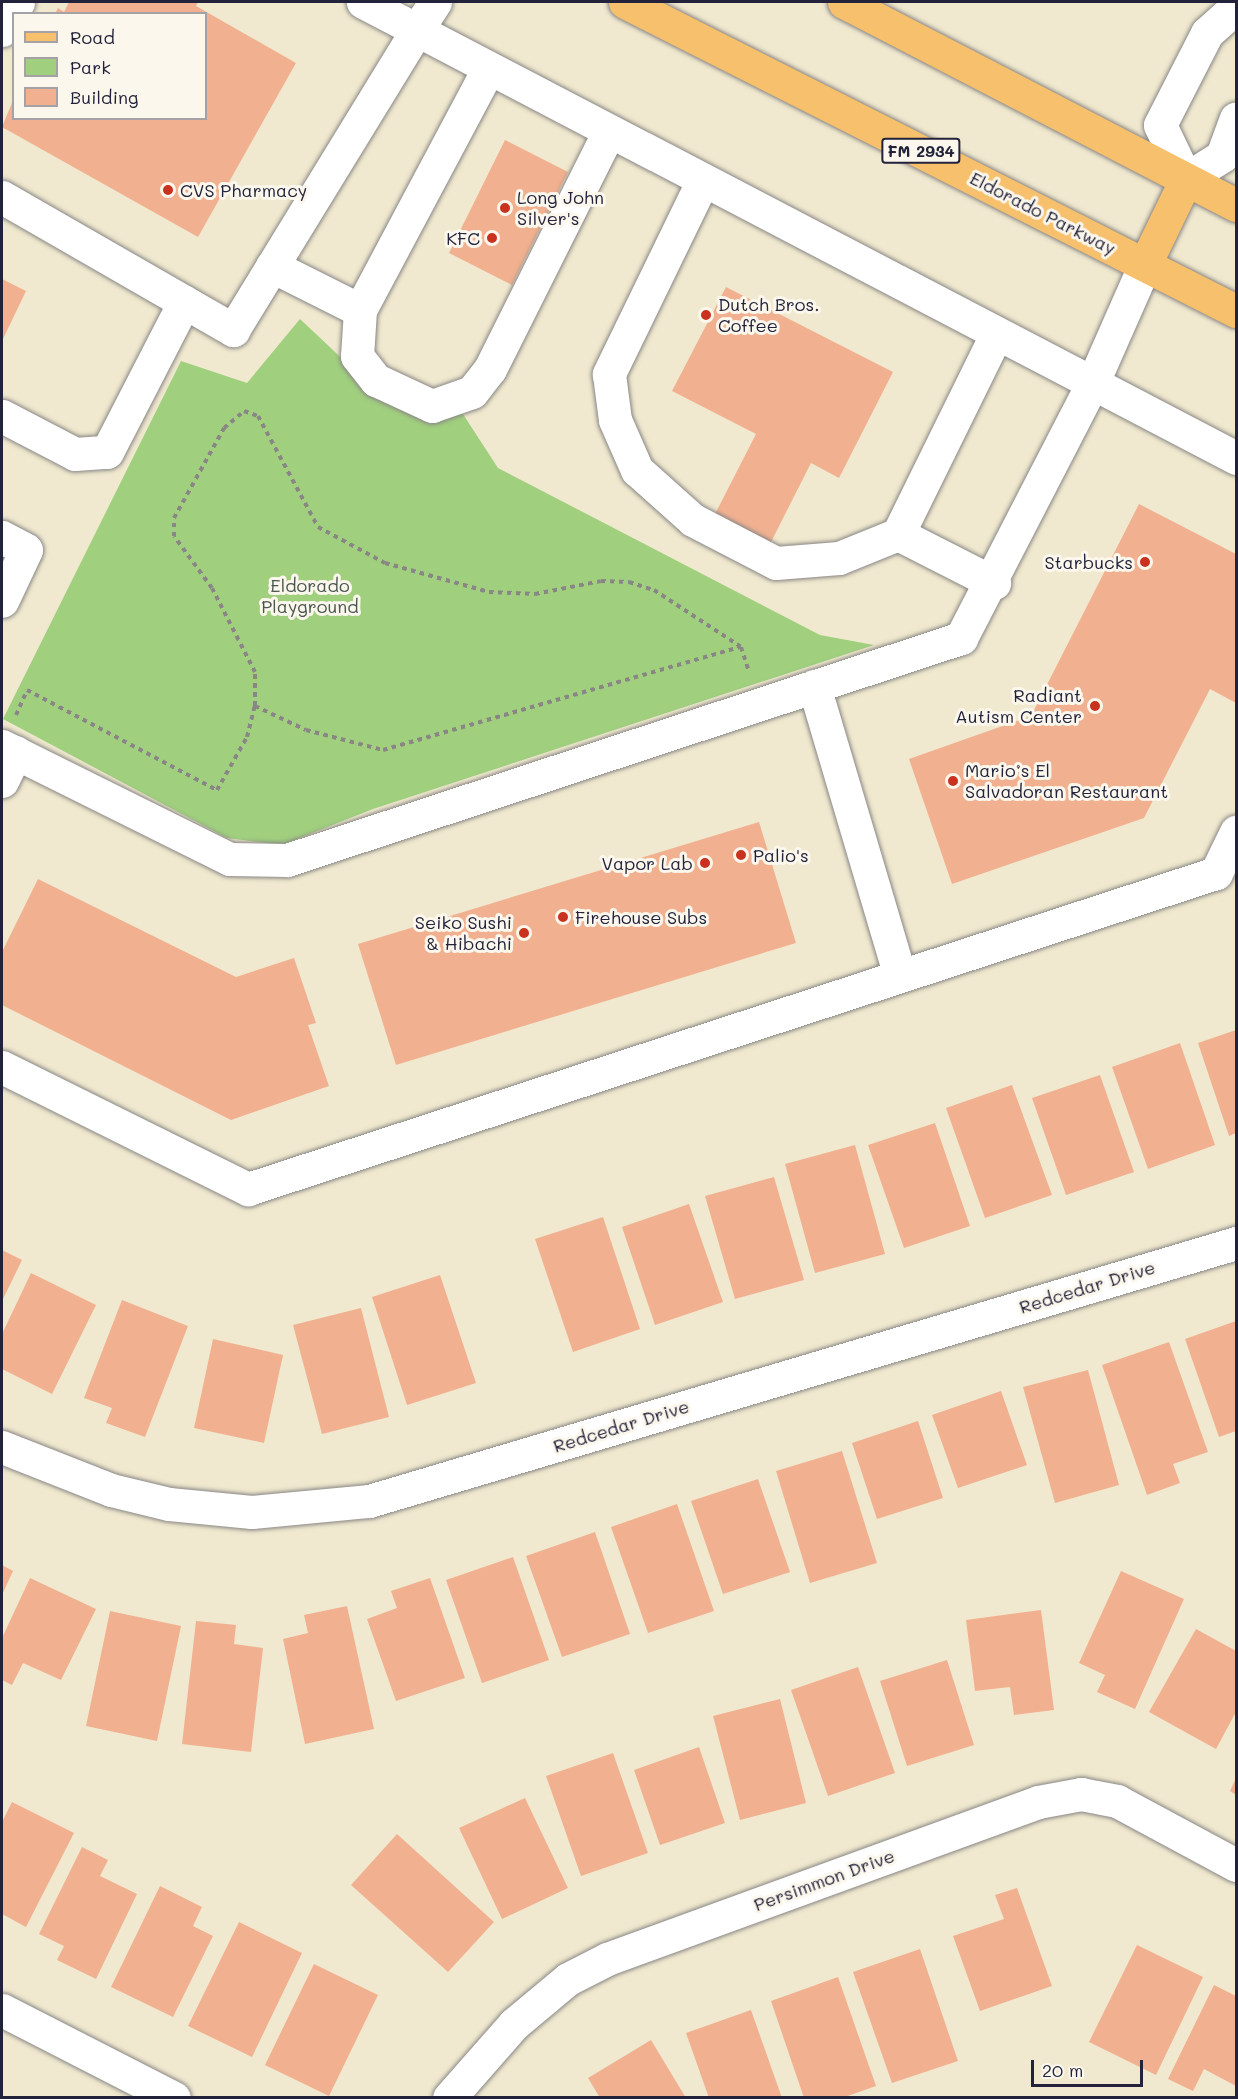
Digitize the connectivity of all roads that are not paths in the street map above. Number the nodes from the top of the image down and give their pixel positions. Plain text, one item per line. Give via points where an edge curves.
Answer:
1 (363, 2) edge
2 (435, 2) edge
3 (625, 2) edge
4 (844, 2) edge
5 (1236, 7) edge
6 (12, 12) edge
7 (2, 30) edge
8 (417, 30) junction
9 (488, 69) junction
10 (1236, 118) edge
11 (609, 131) junction
12 (1186, 179) junction
13 (703, 180) junction
14 (2, 197) edge
15 (1236, 205) edge
16 (1145, 264) junction
17 (272, 266) junction
18 (184, 302) junction
19 (360, 310) junction
20 (1236, 311) edge
21 (996, 334) junction
22 (1093, 382) junction
23 (2, 416) edge
24 (1236, 458) edge
25 (898, 534) junction
26 (2, 537) edge
27 (994, 583) junction
28 (2, 601) edge
29 (814, 686) junction
30 (7, 748) edge
31 (2, 781) edge
32 (1236, 832) edge
33 (900, 976) junction
34 (2, 1067) edge
35 (1236, 1243) edge
36 (2, 1447) edge
37 (1236, 1865) edge
38 (2, 2010) edge
39 (174, 2097) edge
40 (449, 2097) edge

1 - 8 street
2 - 8 street
3 - 16 main road, Eldorado Parkway / FM 2934
4 - 12 main road
5 - 12 street via 1207,33 1160,125
6 - 7 street
8 - 9 street
8 - 17 street
9 - 11 street
9 - 19 street
10 - 12 street via 1222,156
11 - 13 street
11 - 19 street via 490,369 472,392 432,406 376,380 357,356
12 - 15 main road
12 - 16 main road
13 - 21 street
13 - 25 street via 609,374 615,420 637,470 693,520 776,563 839,558
14 - 18 street
16 - 20 main road, Eldorado Parkway / FM 2934
16 - 22 street
17 - 18 street via 233,330
17 - 19 street
18 - 23 street via 107,452 75,454
21 - 22 street
21 - 25 street
22 - 24 street
22 - 27 street
25 - 27 street
26 - 28 street via 26,550
27 - 29 street via 961,638
29 - 30 street via 287,860 230,859
29 - 33 street
30 - 31 street
32 - 33 street via 1216,873
33 - 34 street via 248,1190
35 - 36 street, Redcedar Drive via 369,1501 252,1512 169,1504 111,1490
37 - 40 street, Persimmon Drive via 1117,1801 1081,1794 1038,1802 607,1959 568,1980 514,2024
38 - 39 street

